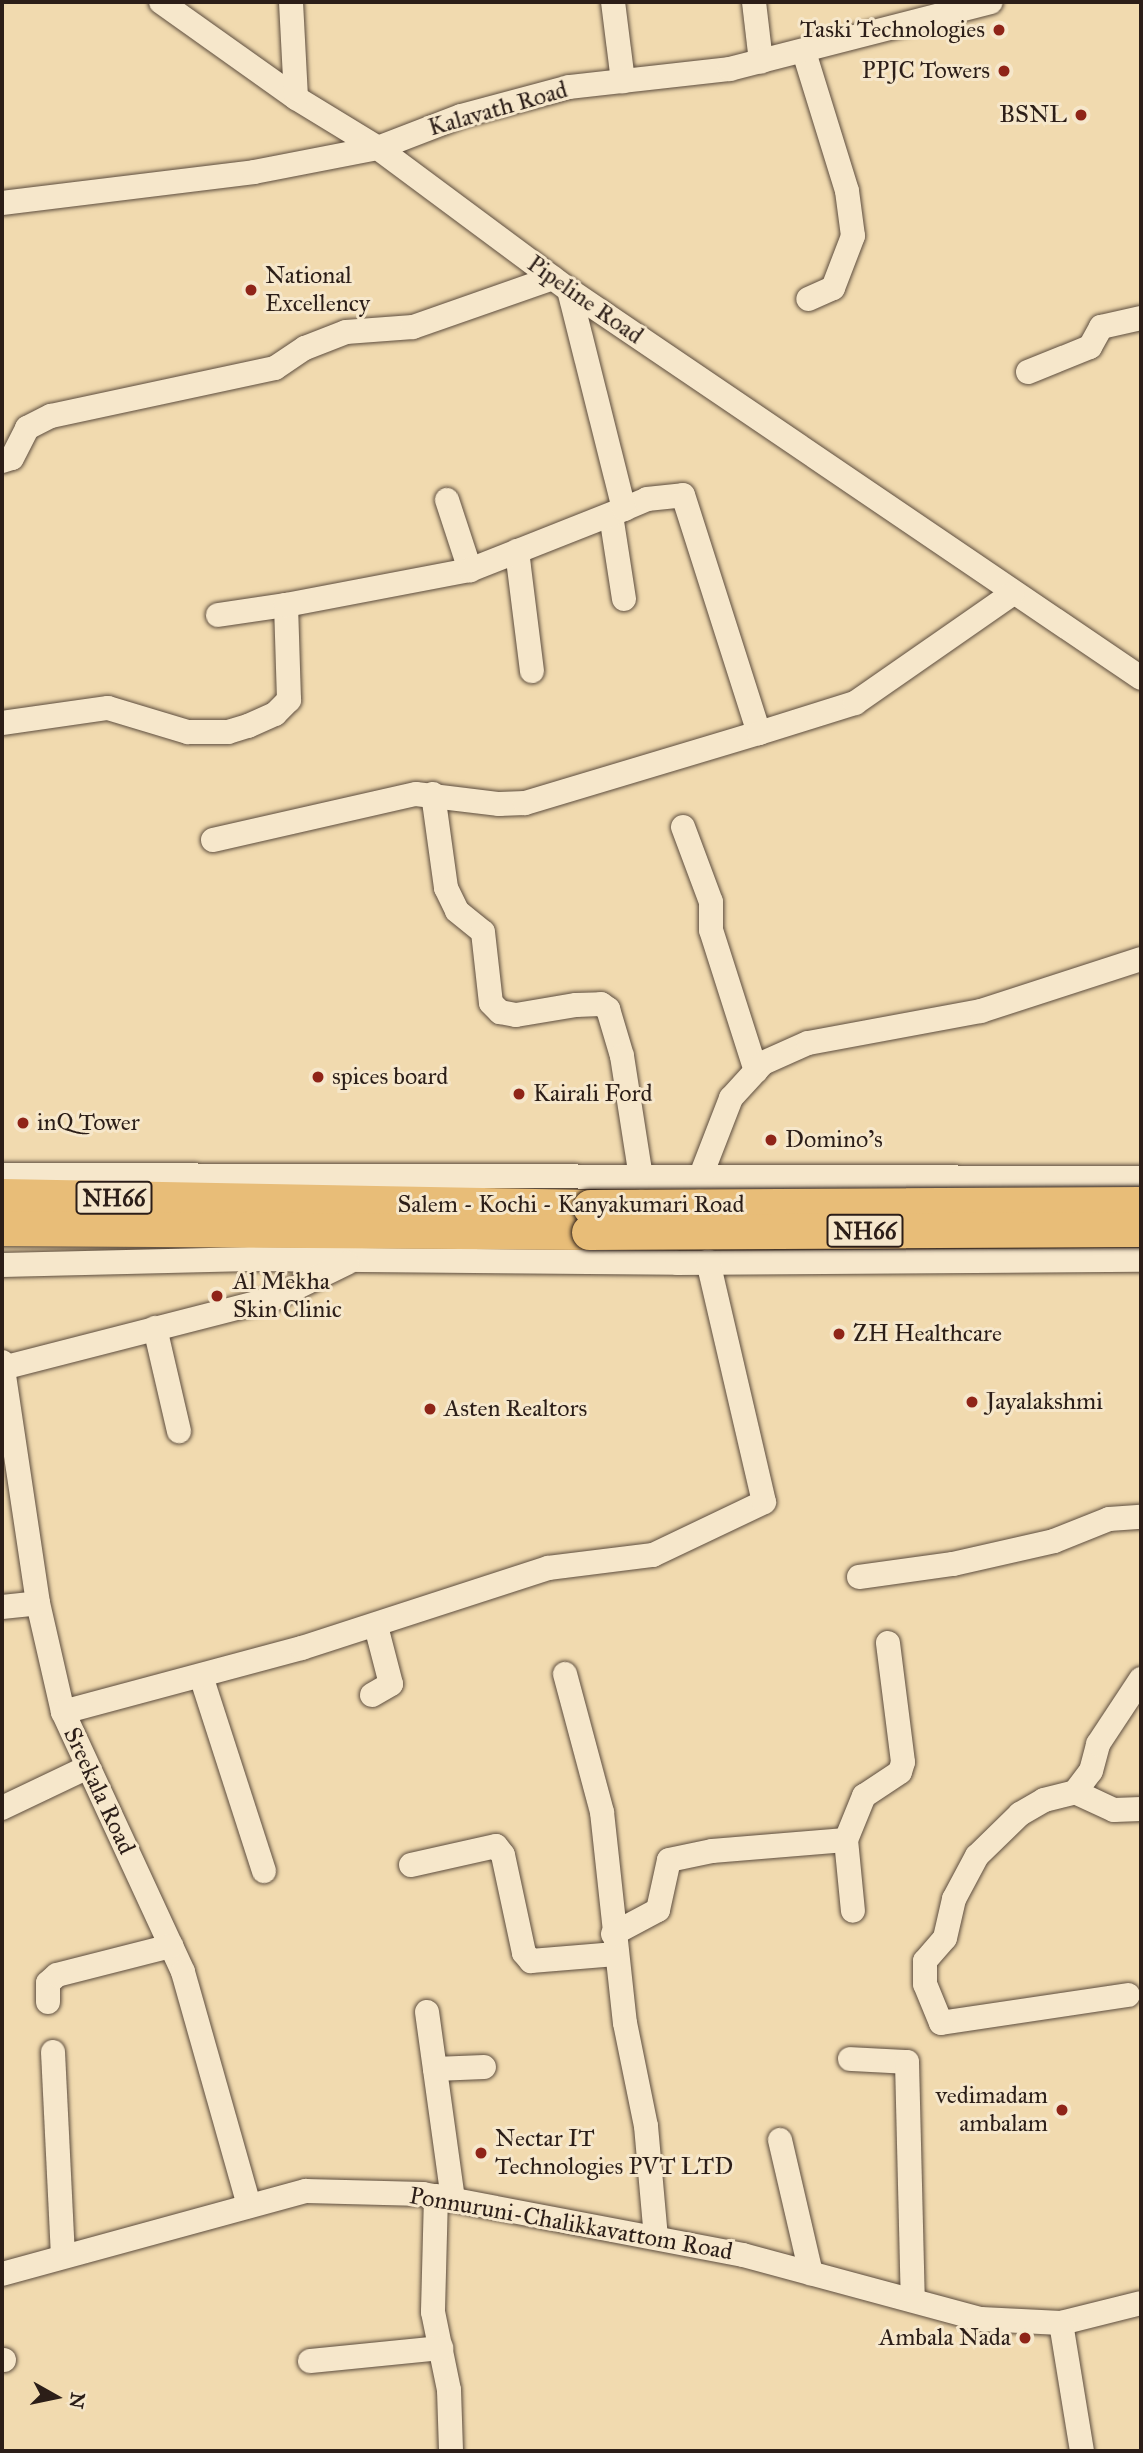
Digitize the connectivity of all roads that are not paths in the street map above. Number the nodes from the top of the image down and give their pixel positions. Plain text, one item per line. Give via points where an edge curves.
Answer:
1 (162, 2) edge
2 (291, 2) edge
3 (613, 2) edge
4 (754, 2) edge
5 (991, 2) edge
6 (804, 52) junction
7 (761, 62) junction
8 (623, 81) junction
9 (296, 98) junction
10 (378, 148) junction
11 (2, 203) edge
12 (561, 284) junction
13 (808, 299) dead end
14 (1141, 318) edge
15 (1028, 372) dead end
16 (2, 461) edge
17 (447, 500) dead end
18 (617, 512) junction
19 (517, 551) junction
20 (470, 570) junction
21 (1012, 594) junction
22 (624, 599) dead end
23 (286, 605) junction
24 (218, 615) dead end
25 (532, 671) dead end
26 (1141, 678) edge
27 (2, 723) edge
28 (760, 733) junction
29 (433, 794) junction
30 (683, 827) dead end
31 (214, 840) dead end
32 (1141, 959) edge
33 (756, 1070) junction
34 (2, 1175) edge
35 (641, 1178) junction
36 (700, 1178) junction
37 (931, 1178) junction
38 (1013, 1178) junction
39 (1141, 1178) edge
40 (2, 1196) edge
41 (1141, 1204) edge
42 (225, 1217) junction
43 (2, 1228) edge
44 (1141, 1229) edge
45 (354, 1260) junction
46 (1141, 1260) edge
47 (708, 1261) junction
48 (1013, 1261) junction
49 (929, 1262) junction
50 (2, 1265) edge
51 (155, 1328) junction
52 (2, 1362) edge
53 (3, 1368) edge
54 (180, 1432) dead end
55 (10, 1485) edge
56 (1141, 1517) edge
57 (859, 1577) dead end
58 (38, 1603) junction
59 (2, 1607) edge
60 (376, 1626) junction
61 (888, 1643) dead end
62 (565, 1674) dead end
63 (201, 1676) junction
64 (1141, 1679) edge
65 (372, 1695) dead end
66 (63, 1712) junction
67 (86, 1768) junction
68 (1075, 1792) junction
69 (2, 1808) edge
70 (1141, 1809) edge
71 (846, 1840) junction
72 (411, 1866) dead end
73 (264, 1871) dead end
74 (853, 1911) dead end
75 (615, 1944) junction
76 (171, 1946) junction
77 (1128, 1995) dead end
78 (48, 2002) dead end
79 (427, 2012) dead end
80 (53, 2052) dead end
81 (850, 2059) dead end
82 (484, 2067) dead end
83 (435, 2069) junction
84 (780, 2140) dead end
85 (445, 2198) junction
86 (249, 2206) junction
87 (656, 2238) junction
88 (63, 2256) junction
89 (811, 2273) junction
90 (2, 2274) edge
91 (913, 2300) junction
92 (1141, 2303) edge
93 (1061, 2323) junction
94 (441, 2348) junction
95 (310, 2361) dead end
96 (451, 2451) edge
97 (1082, 2451) edge

1 - 9 street, Pipeline Road
2 - 9 street
3 - 8 street
4 - 7 street
5 - 6 street, Kalavath Road
6 - 7 street, Kalavath Road
6 - 13 street via 848,191 853,236 833,288
7 - 8 street, Kalavath Road
8 - 10 street, Kalavath Road via 569,87 461,116
9 - 10 street, Pipeline Road
10 - 11 street, Kalavath Road via 254,172
10 - 12 street, Pipeline Road
12 - 16 street via 413,327 346,332 305,348 275,368 51,416 27,429 12,458
12 - 18 street
12 - 21 street, Pipeline Road
14 - 15 street via 1101,327 1090,347
17 - 20 street
18 - 19 street
18 - 22 street
18 - 28 street via 647,499 683,495
19 - 20 street
19 - 25 street
20 - 23 street
21 - 26 street, Pipeline Road
21 - 28 street via 855,703
23 - 24 street
23 - 27 street via 289,700 275,714 248,726 228,732 188,732 108,708
28 - 29 street via 525,803 499,804
29 - 31 street
29 - 35 street via 446,888 457,911 483,932 491,1003 500,1012 516,1015 576,1005 601,1004 608,1009 624,1069
30 - 33 street via 711,902 711,930
32 - 33 street via 981,1011 808,1043
33 - 36 street via 731,1098
34 - 42 street
35 - 36 street, Salem - Kochi - Kanyakumari Road
35 - 42 street, Salem - Kochi - Kanyakumari Road
36 - 37 street, Salem - Kochi - Kanyakumari Road
37 - 38 street, Salem - Kochi - Kanyakumari Road
37 - 49 street via 940,1199 938,1241
38 - 39 street, Salem - Kochi - Kanyakumari Road
38 - 48 street via 1001,1201 1001,1238
40 - 42 highway, Salem - Kochi - Kanyakumari Road / NH66
41 - 42 highway, Salem - Kochi - Kanyakumari Road / NH66, bridge via 590,1207
42 - 43 highway, Salem - Kochi - Kanyakumari Road / NH66
42 - 44 highway, Salem - Kochi - Kanyakumari Road / NH66, bridge
42 - 45 street, Salem - Kochi - Kanyakumari Road
42 - 50 street
45 - 47 street, Salem - Kochi - Kanyakumari Road
45 - 51 street via 275,1298
46 - 48 street, Salem - Kochi - Kanyakumari Road
47 - 49 street, Salem - Kochi - Kanyakumari Road
47 - 60 street via 764,1502 653,1555 548,1569
48 - 49 street, Salem - Kochi - Kanyakumari Road
51 - 53 street
51 - 54 street
52 - 53 street, Sreekala Road
53 - 55 street, Sreekala Road
55 - 58 street, Sreekala Road
56 - 57 street via 1109,1518 1054,1541 953,1564
58 - 59 street
58 - 66 street, Sreekala Road
60 - 63 street
60 - 65 street via 391,1684
61 - 71 street via 903,1762 900,1772 864,1796
62 - 75 street via 601,1812
63 - 66 street
63 - 73 street
64 - 68 street via 1098,1744 1091,1771
66 - 67 street, Sreekala Road
67 - 69 street
67 - 76 street, Sreekala Road
68 - 70 street via 1114,1810
68 - 77 street via 1044,1800 1020,1814 977,1856 954,1899 945,1938 925,1961 925,1984 941,2023
71 - 74 street
71 - 75 street via 675,1857 669,1860 658,1910
72 - 75 street via 496,1846 503,1855 524,1953 531,1961
75 - 87 street via 646,2126
76 - 78 street via 57,1975 48,1983
76 - 86 street, Sreekala Road via 183,1972
79 - 83 street
80 - 88 street
81 - 91 street via 907,2062
82 - 83 street
83 - 85 street
84 - 89 street
85 - 86 street, Ponnuruni-Chalikkavattom Road via 306,2191
85 - 87 street, Ponnuruni-Chalikkavattom Road
85 - 94 street via 433,2312
86 - 88 street, Ponnuruni-Chalikkavattom Road
87 - 89 street, Ponnuruni-Chalikkavattom Road
88 - 90 street, Ponnuruni-Chalikkavattom Road
89 - 91 street, Ponnuruni-Chalikkavattom Road
91 - 93 street, Ponnuruni-Chalikkavattom Road via 981,2319
92 - 93 street, Ponnuruni-Chalikkavattom Road
93 - 97 street
94 - 95 street
94 - 96 street via 449,2390

